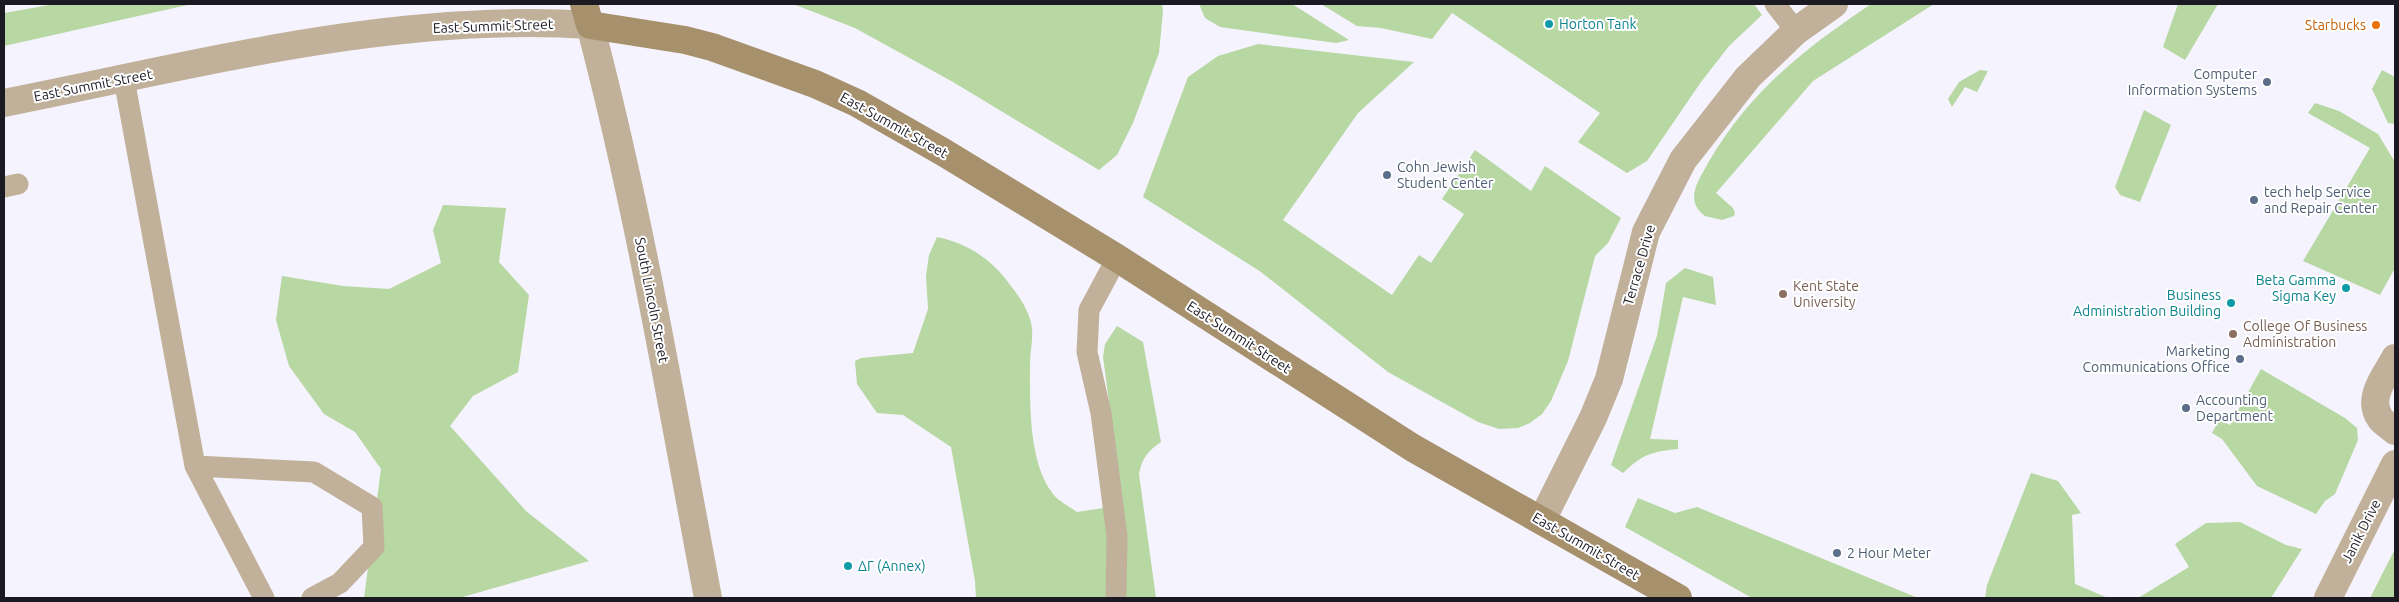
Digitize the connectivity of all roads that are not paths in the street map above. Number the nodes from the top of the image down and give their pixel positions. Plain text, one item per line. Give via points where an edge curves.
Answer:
1 (1775, 4) edge
2 (1834, 4) edge
3 (587, 14) edge
4 (1796, 31) junction
5 (124, 79) junction
6 (4, 103) edge
7 (1116, 258) junction
8 (2395, 358) edge
9 (2395, 431) edge
10 (2395, 464) edge
11 (195, 466) junction
12 (1542, 520) junction
13 (264, 598) edge
14 (312, 598) edge
15 (708, 598) edge
16 (1116, 598) edge
17 (1678, 598) edge
18 (2328, 598) edge

1 - 4 lane
2 - 4 street, Terrace Drive
3 - 5 street, East Summit Street via 549,22 378,33
3 - 7 main road, East Summit Street via 764,64 857,103
3 - 15 street, South Lincoln Street via 618,129
4 - 12 street, Terrace Drive via 1729,97 1683,160 1658,204 1646,232 1609,379
5 - 6 street, East Summit Street
5 - 11 lane
7 - 12 main road, East Summit Street via 1413,448
7 - 16 lane via 1089,310 1087,352 1101,413 1117,536
8 - 9 street via 2376,394 2375,406 2380,418
10 - 18 street, Janik Drive
11 - 13 lane
11 - 14 lane via 314,472 372,507 374,548 340,583
12 - 17 main road, East Summit Street

